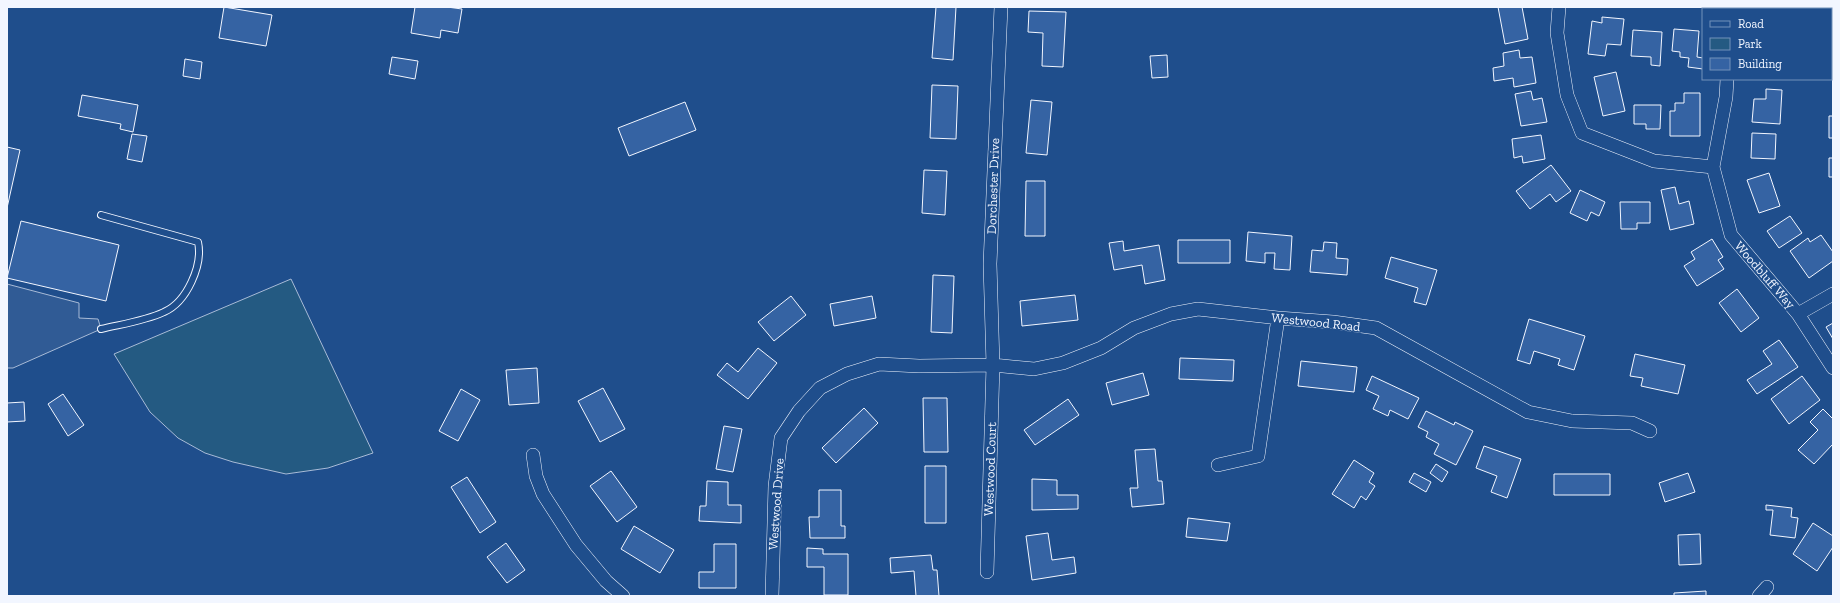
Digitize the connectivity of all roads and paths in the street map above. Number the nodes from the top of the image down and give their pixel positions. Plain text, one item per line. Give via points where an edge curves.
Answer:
1 (1000, 7) edge
2 (1559, 7) edge
3 (1727, 80) edge
4 (1713, 167) junction
5 (101, 215) dead end
6 (1833, 294) edge
7 (1798, 314) junction
8 (1278, 318) junction
9 (102, 329) dead end
10 (993, 365) junction
11 (1833, 368) edge
12 (1650, 431) dead end
13 (533, 456) dead end
14 (1218, 465) dead end
15 (987, 572) dead end
16 (623, 596) edge
17 (772, 596) edge

1 - 10 street, Dorchester Drive via 990,264
2 - 4 street via 1557,33 1567,94 1582,133 1654,161
3 - 4 street, Woodbluff Way
4 - 7 street, Woodbluff Way via 1731,235
5 - 9 lane via 198,242 200,252 194,277 183,296 165,312
6 - 7 street
7 - 11 street, Woodbluff Way
8 - 10 street, Westwood Road via 1198,309 1171,314 1134,328 1101,348 1063,363 1034,369
8 - 12 street, Westwood Road via 1376,328 1528,412 1572,421 1632,422
8 - 14 street via 1258,456
10 - 15 street, Westwood Court
10 - 17 street, Westwood Drive via 879,364 847,374 820,388 799,411 781,438 774,486
13 - 16 street via 536,476 543,494 576,545 606,581

